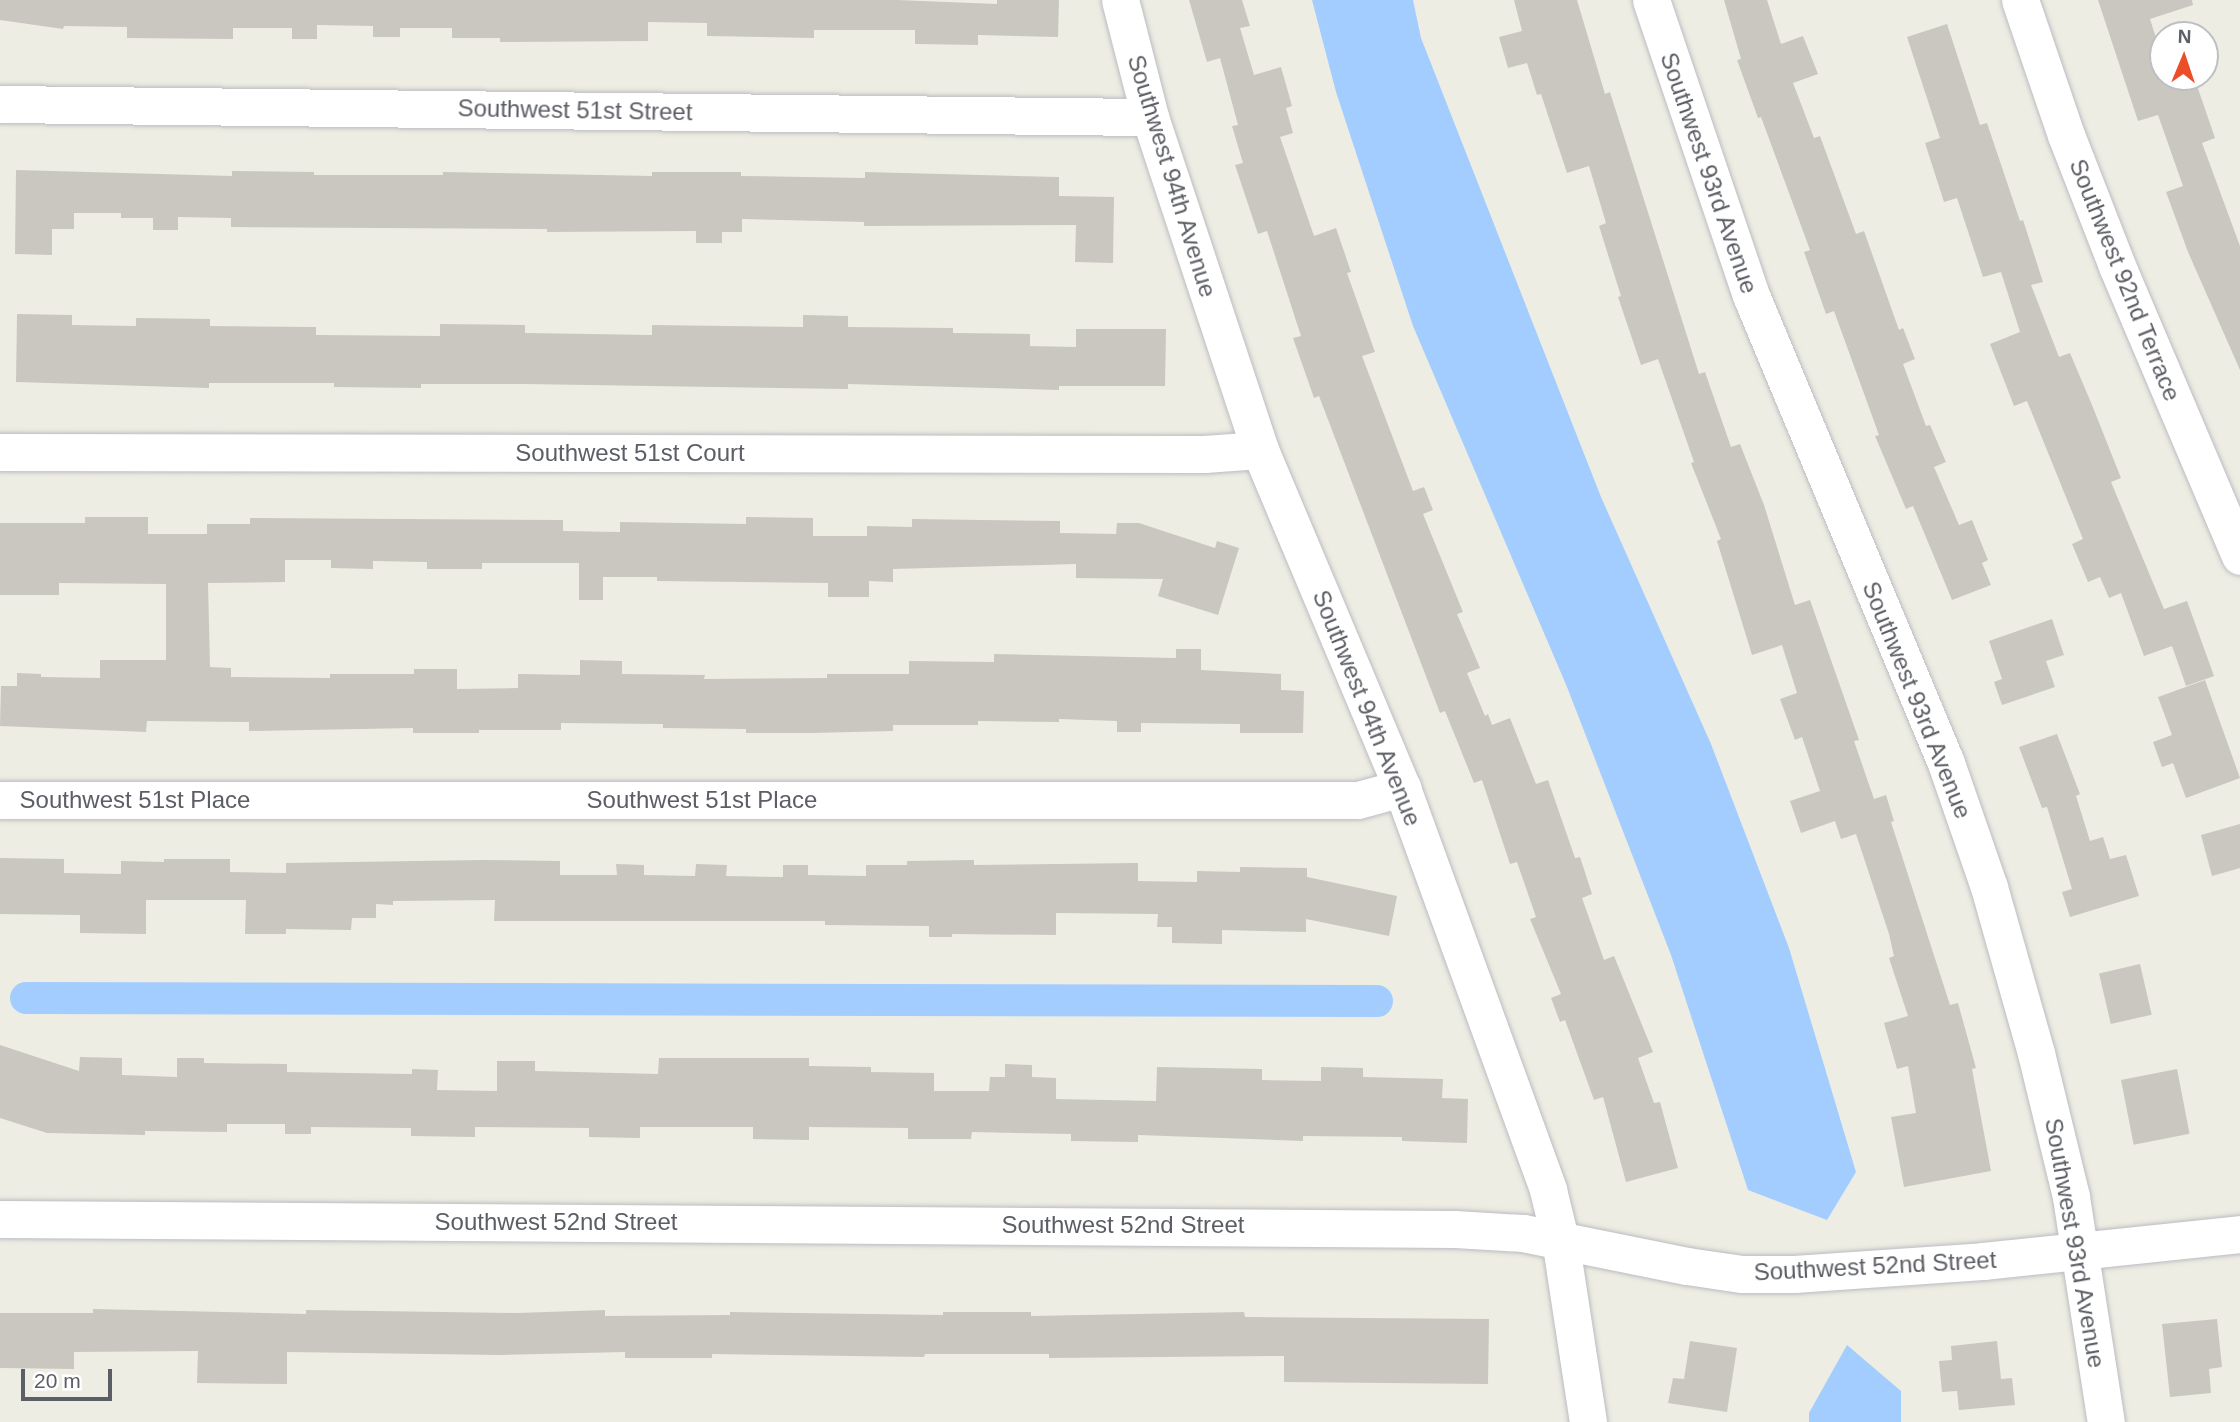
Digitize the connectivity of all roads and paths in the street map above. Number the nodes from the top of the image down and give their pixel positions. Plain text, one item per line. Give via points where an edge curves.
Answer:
1 (1120, 0) edge
2 (1651, 0) edge
3 (2020, 0) edge
4 (0, 104) edge
5 (1150, 117) junction
6 (1260, 450) junction
7 (0, 452) edge
8 (2240, 556) edge
9 (1402, 788) junction
10 (0, 800) edge
11 (0, 1219) edge
12 (2240, 1234) edge
13 (1560, 1239) junction
14 (2081, 1252) junction
15 (1588, 1422) edge
16 (2106, 1422) edge

1 - 5 street, Southwest 94th Avenue
2 - 14 street, Southwest 93rd Avenue via 1750,293 1946,763 1985,874 2040,1066
3 - 8 street, Southwest 92nd Terrace via 2103,230
4 - 5 street, Southwest 51st Street
5 - 6 street, Southwest 94th Avenue
6 - 7 street, Southwest 51st Court via 1204,454
6 - 9 street, Southwest 94th Avenue
9 - 10 street, Southwest 51st Place via 1358,800
9 - 13 street, Southwest 94th Avenue via 1548,1190
11 - 13 street, Southwest 52nd Street via 1298,1226 1455,1229
12 - 14 street, Southwest 52nd Street
13 - 14 street, Southwest 52nd Street via 1742,1274 1890,1269
13 - 15 street, Southwest 94th Avenue
14 - 16 street, Southwest 93rd Avenue

